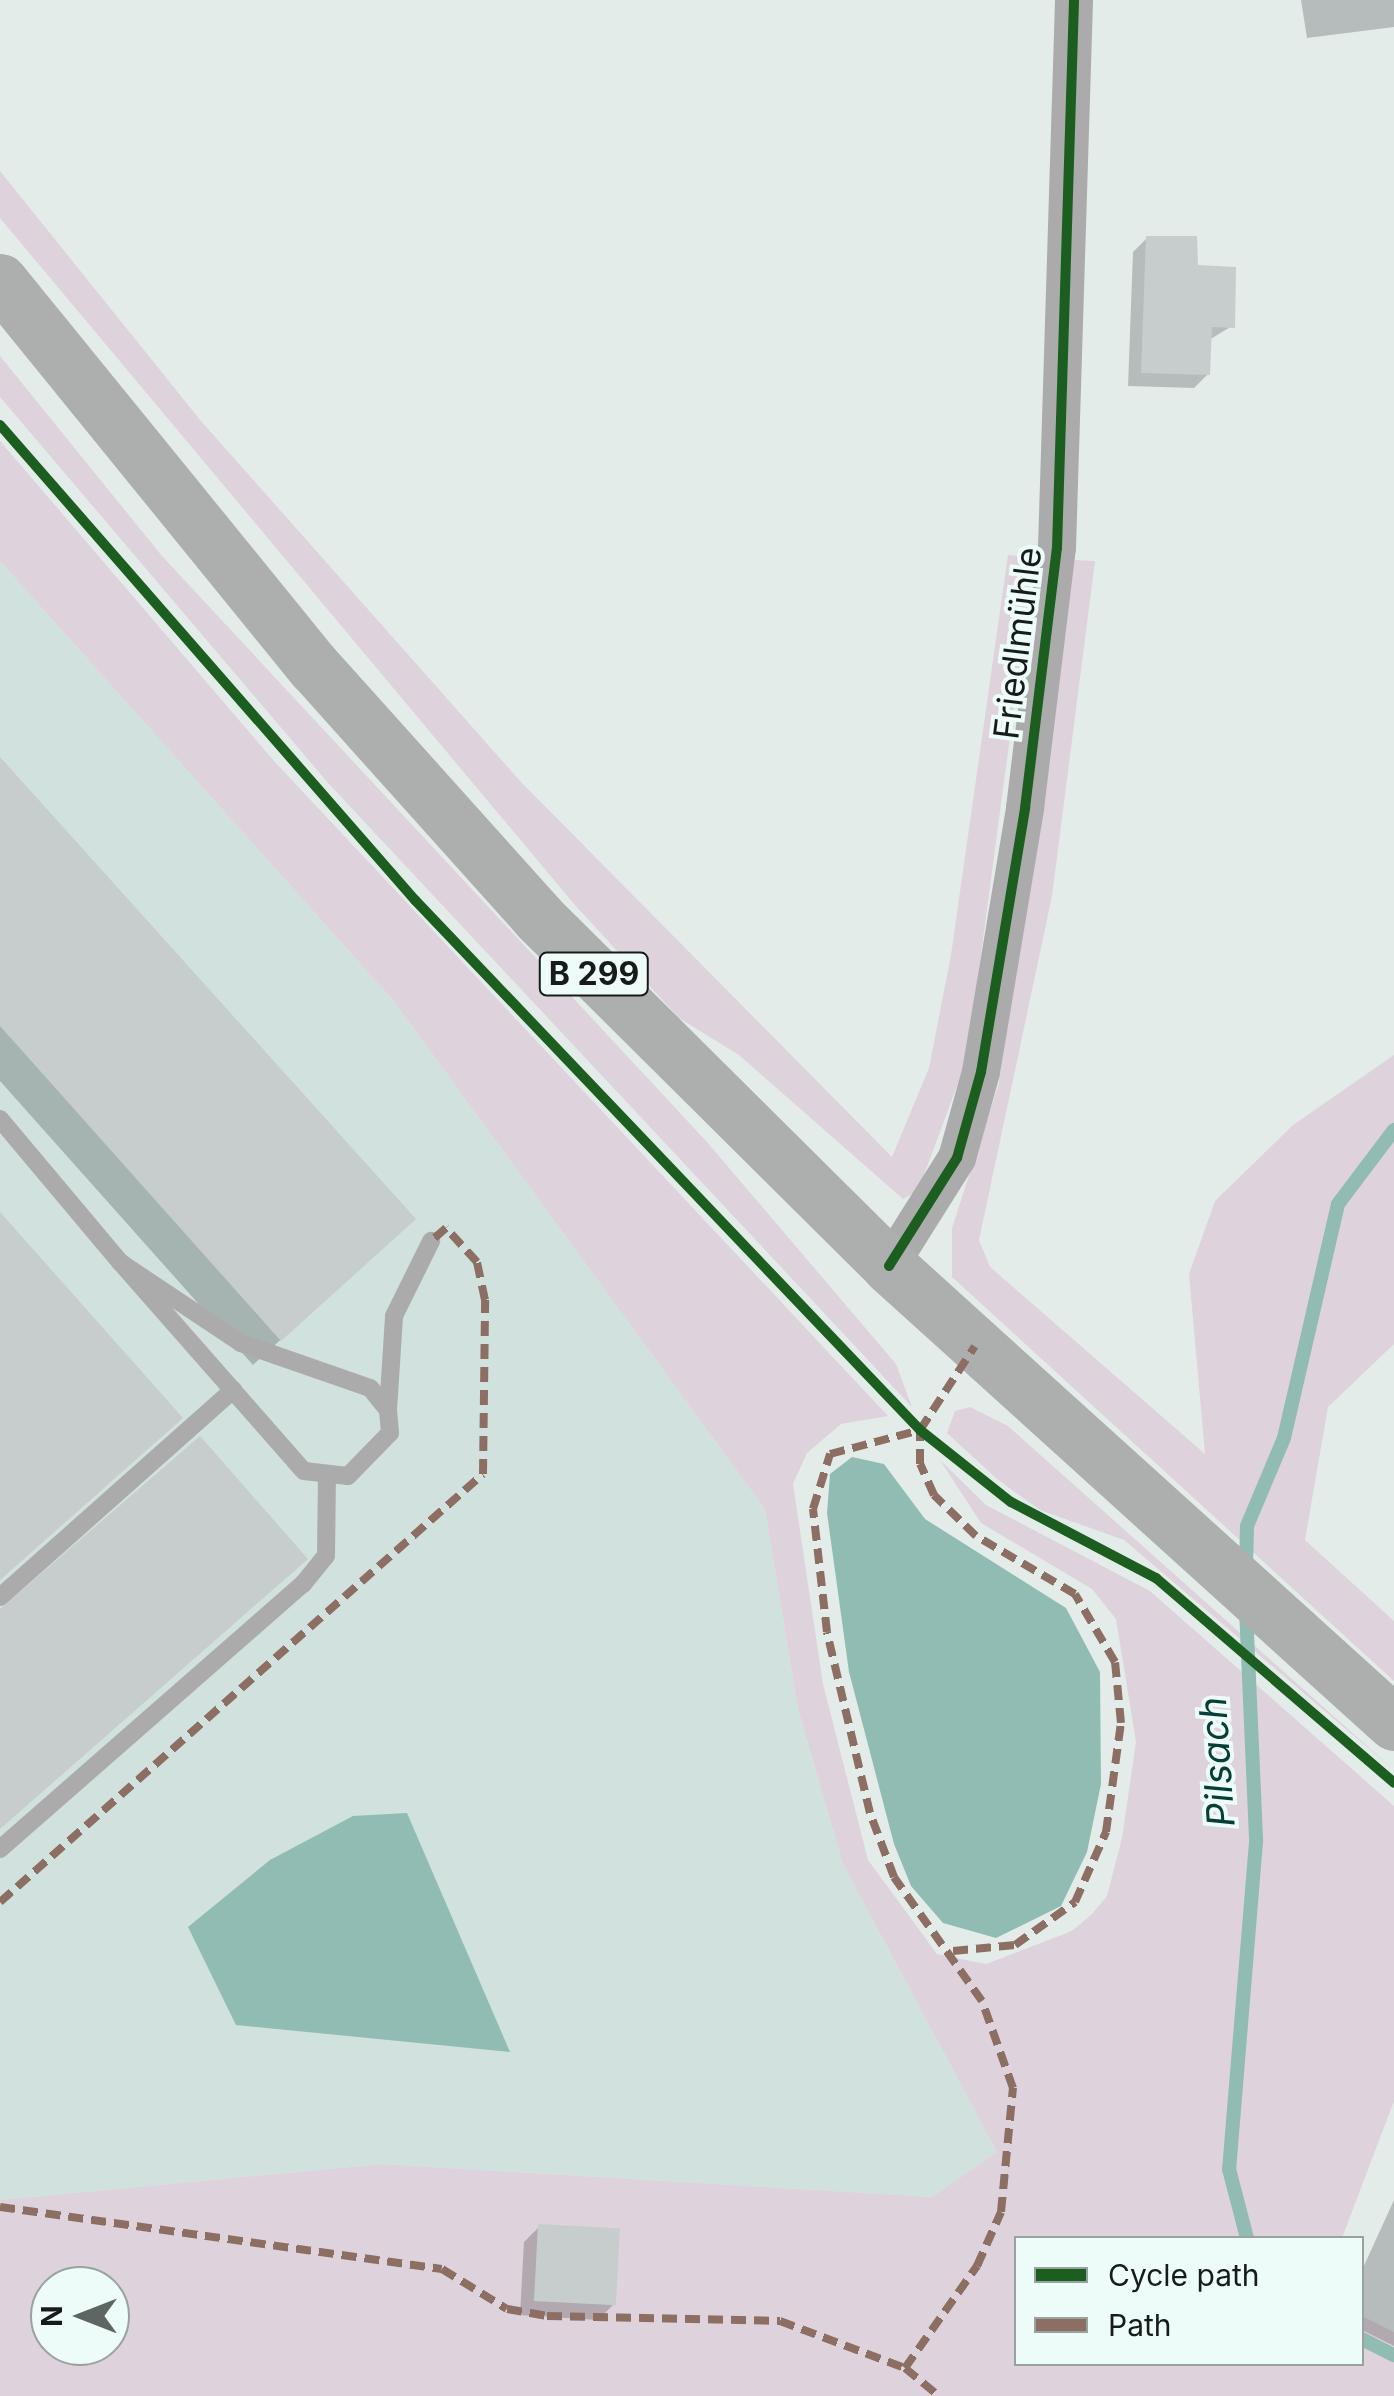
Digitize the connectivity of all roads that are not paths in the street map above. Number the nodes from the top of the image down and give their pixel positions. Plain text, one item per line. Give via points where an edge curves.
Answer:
1 (1074, 0) edge
2 (0, 281) edge
3 (0, 1119) edge
4 (431, 1241) dead end
5 (121, 1263) junction
6 (889, 1266) junction
7 (232, 1390) junction
8 (388, 1410) junction
9 (327, 1479) junction
10 (0, 1597) edge
11 (1394, 1723) edge
12 (0, 1849) edge

1 - 6 street, Friedlmühle via 1057,548 1017,861 957,1158
2 - 6 main road, B 299 via 431,802
3 - 5 lane
4 - 8 lane via 394,1316
5 - 7 lane
5 - 8 lane via 242,1342 370,1388
6 - 11 main road, B 299 via 1177,1535
7 - 9 lane via 304,1471
7 - 10 lane
8 - 9 lane via 390,1433 367,1462
9 - 12 lane via 326,1556 303,1584

